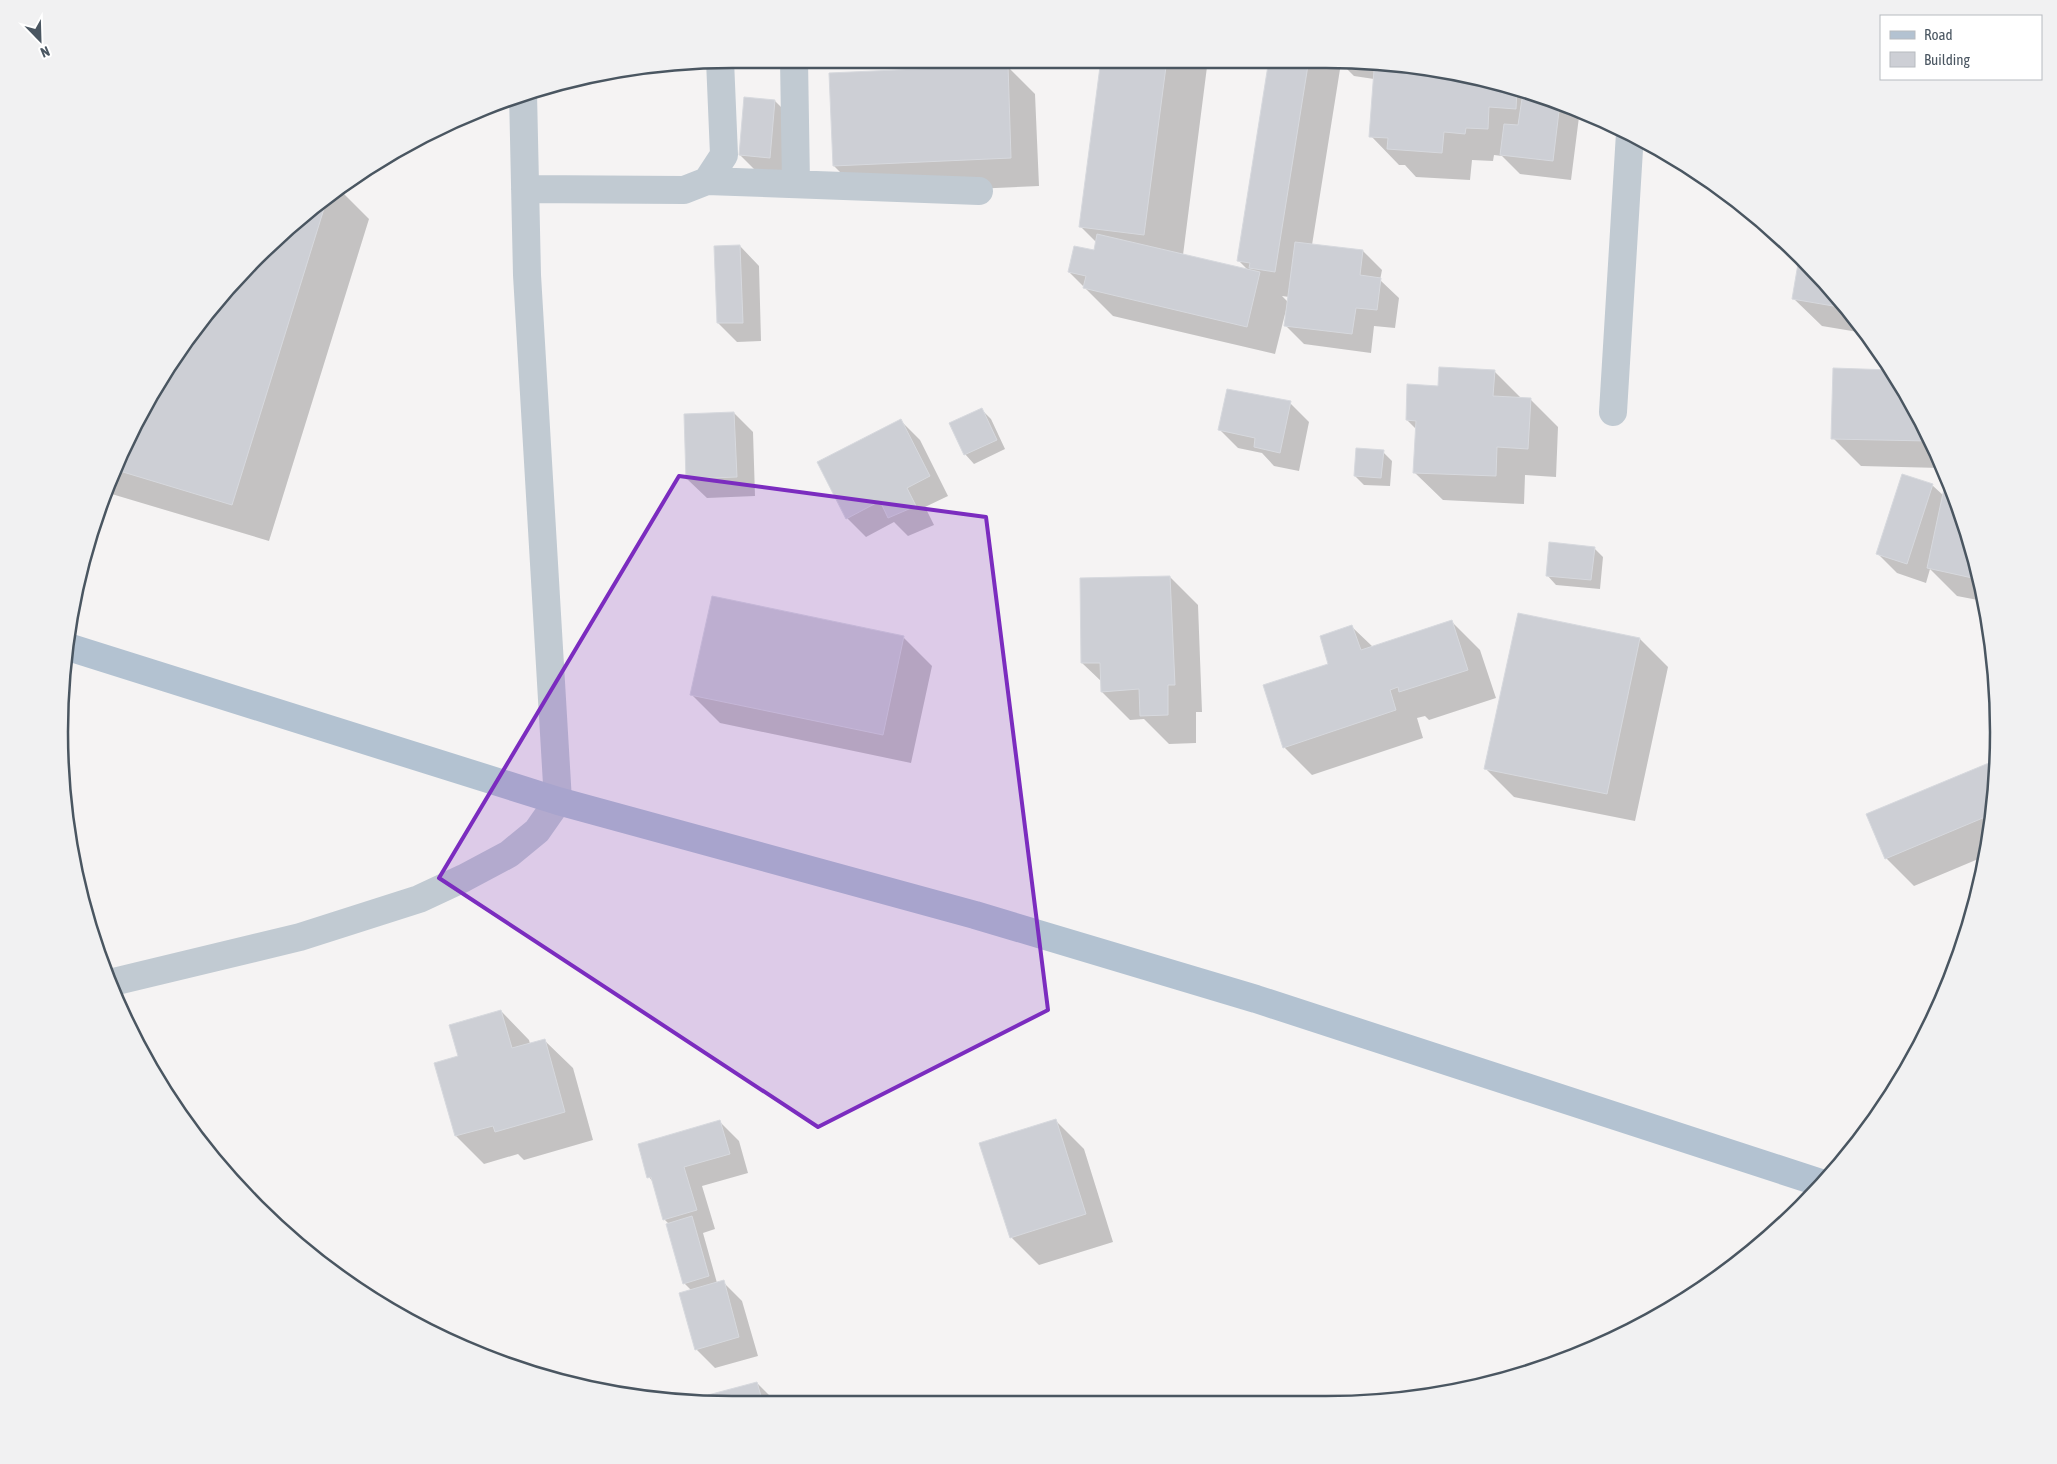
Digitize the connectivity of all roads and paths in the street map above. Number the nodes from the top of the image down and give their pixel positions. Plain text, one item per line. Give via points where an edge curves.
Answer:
1 (720, 68) edge
2 (794, 68) edge
3 (523, 101) edge
4 (1629, 142) edge
5 (707, 180) junction
6 (796, 184) junction
7 (525, 189) junction
8 (979, 190) dead end
9 (1613, 412) dead end
10 (73, 649) edge
11 (558, 801) junction
12 (116, 981) edge
13 (1814, 1181) edge

1 - 5 street via 724,155
2 - 6 street
3 - 7 street
4 - 9 street
5 - 6 street
5 - 7 street via 684,190
6 - 8 street
7 - 11 street via 527,285
10 - 11 main road
11 - 12 street via 537,832 509,854 419,899 300,937
11 - 13 main road via 975,915 1247,996

